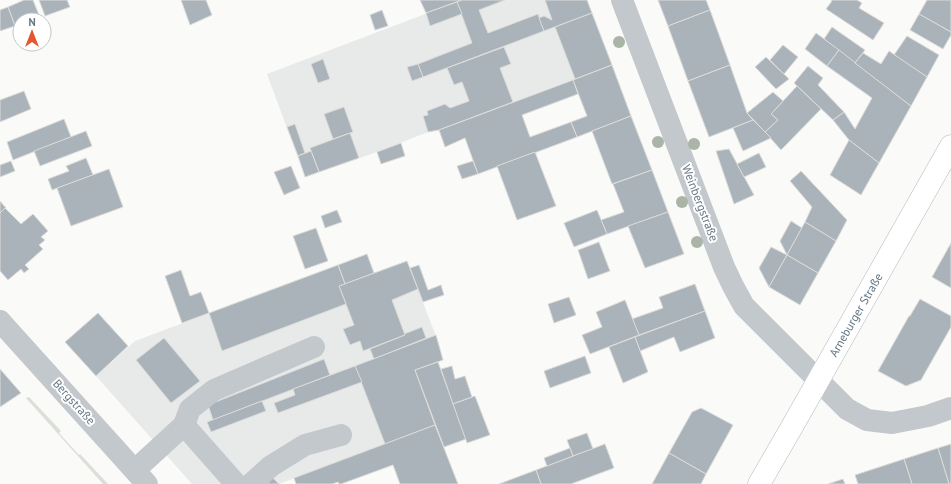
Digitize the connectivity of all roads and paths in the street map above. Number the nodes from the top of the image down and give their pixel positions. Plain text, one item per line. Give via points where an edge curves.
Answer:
1 (622, 0) edge
2 (951, 146) edge
3 (0, 321) edge
4 (314, 347) dead end
5 (819, 380) junction
6 (951, 408) edge
7 (184, 425) junction
8 (341, 435) dead end
9 (141, 477) edge
10 (236, 484) edge
11 (251, 484) edge
12 (759, 484) edge

1 - 5 street, Weinbergstraße via 733,286 744,306
2 - 5 main road, Arneburger Straße
3 - 9 street, Bergstraße
4 - 7 street via 214,390 190,409
5 - 6 street, Weinbergstraße via 847,409 867,420 892,423 928,416
5 - 12 main road, Arneburger Straße
7 - 9 street
7 - 10 street
8 - 11 street via 305,445 271,466

